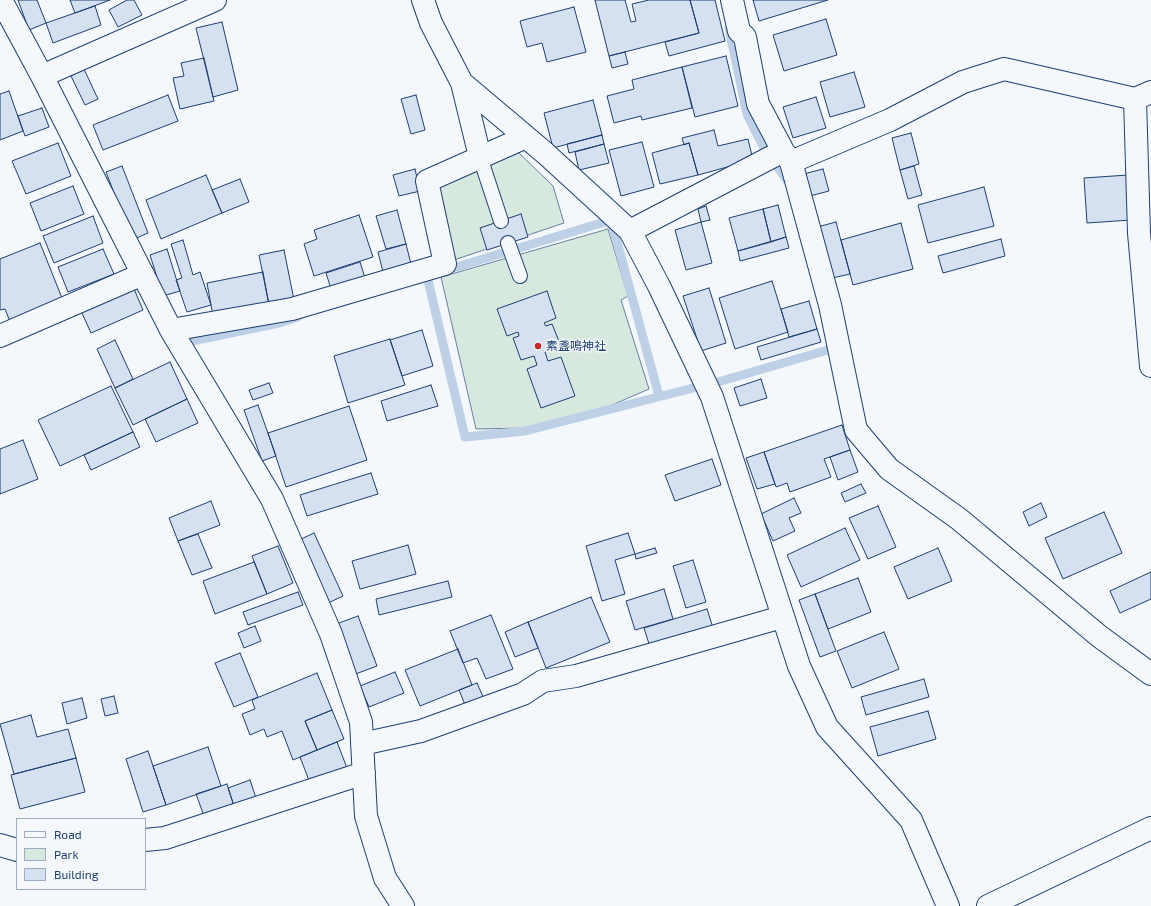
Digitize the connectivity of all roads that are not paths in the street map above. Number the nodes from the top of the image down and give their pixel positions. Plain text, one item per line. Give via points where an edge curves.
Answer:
1 (0, 0) edge
2 (215, 0) edge
3 (423, 0) edge
4 (732, 0) edge
5 (42, 76) junction
6 (462, 83) junction
7 (1143, 96) edge
8 (526, 137) junction
9 (480, 157) junction
10 (780, 157) junction
11 (501, 221) dead end
12 (630, 231) junction
13 (510, 248) dead end
14 (143, 274) junction
15 (520, 276) dead end
16 (172, 330) junction
17 (0, 336) edge
18 (1151, 366) edge
19 (782, 617) junction
20 (1151, 674) edge
21 (362, 744) junction
22 (364, 773) junction
23 (1151, 828) edge
24 (146, 840) edge
25 (0, 845) edge
26 (16, 850) edge
27 (403, 906) edge
28 (948, 906) edge
29 (988, 906) edge

1 - 5 street
2 - 5 street
3 - 6 street via 431,23
4 - 10 street via 739,31 745,37 758,104
5 - 14 street
6 - 8 street
6 - 9 street
7 - 10 street via 1004,69 963,82 890,120
7 - 18 street via 1139,233
8 - 9 street
8 - 12 street
9 - 11 lane
9 - 16 street via 427,181 445,264 292,309
10 - 12 street
10 - 20 street via 830,305 856,430 889,469 958,519 1099,636
12 - 19 street via 663,293 712,397
13 - 15 lane
14 - 16 street
14 - 17 street
16 - 21 street via 272,499 331,634 361,722
19 - 21 street via 576,676 543,681 523,694 421,730
19 - 28 street via 799,666 827,727 911,820
21 - 22 street
22 - 24 street via 165,838
22 - 27 street via 366,816 386,878
23 - 29 street
25 - 26 street

